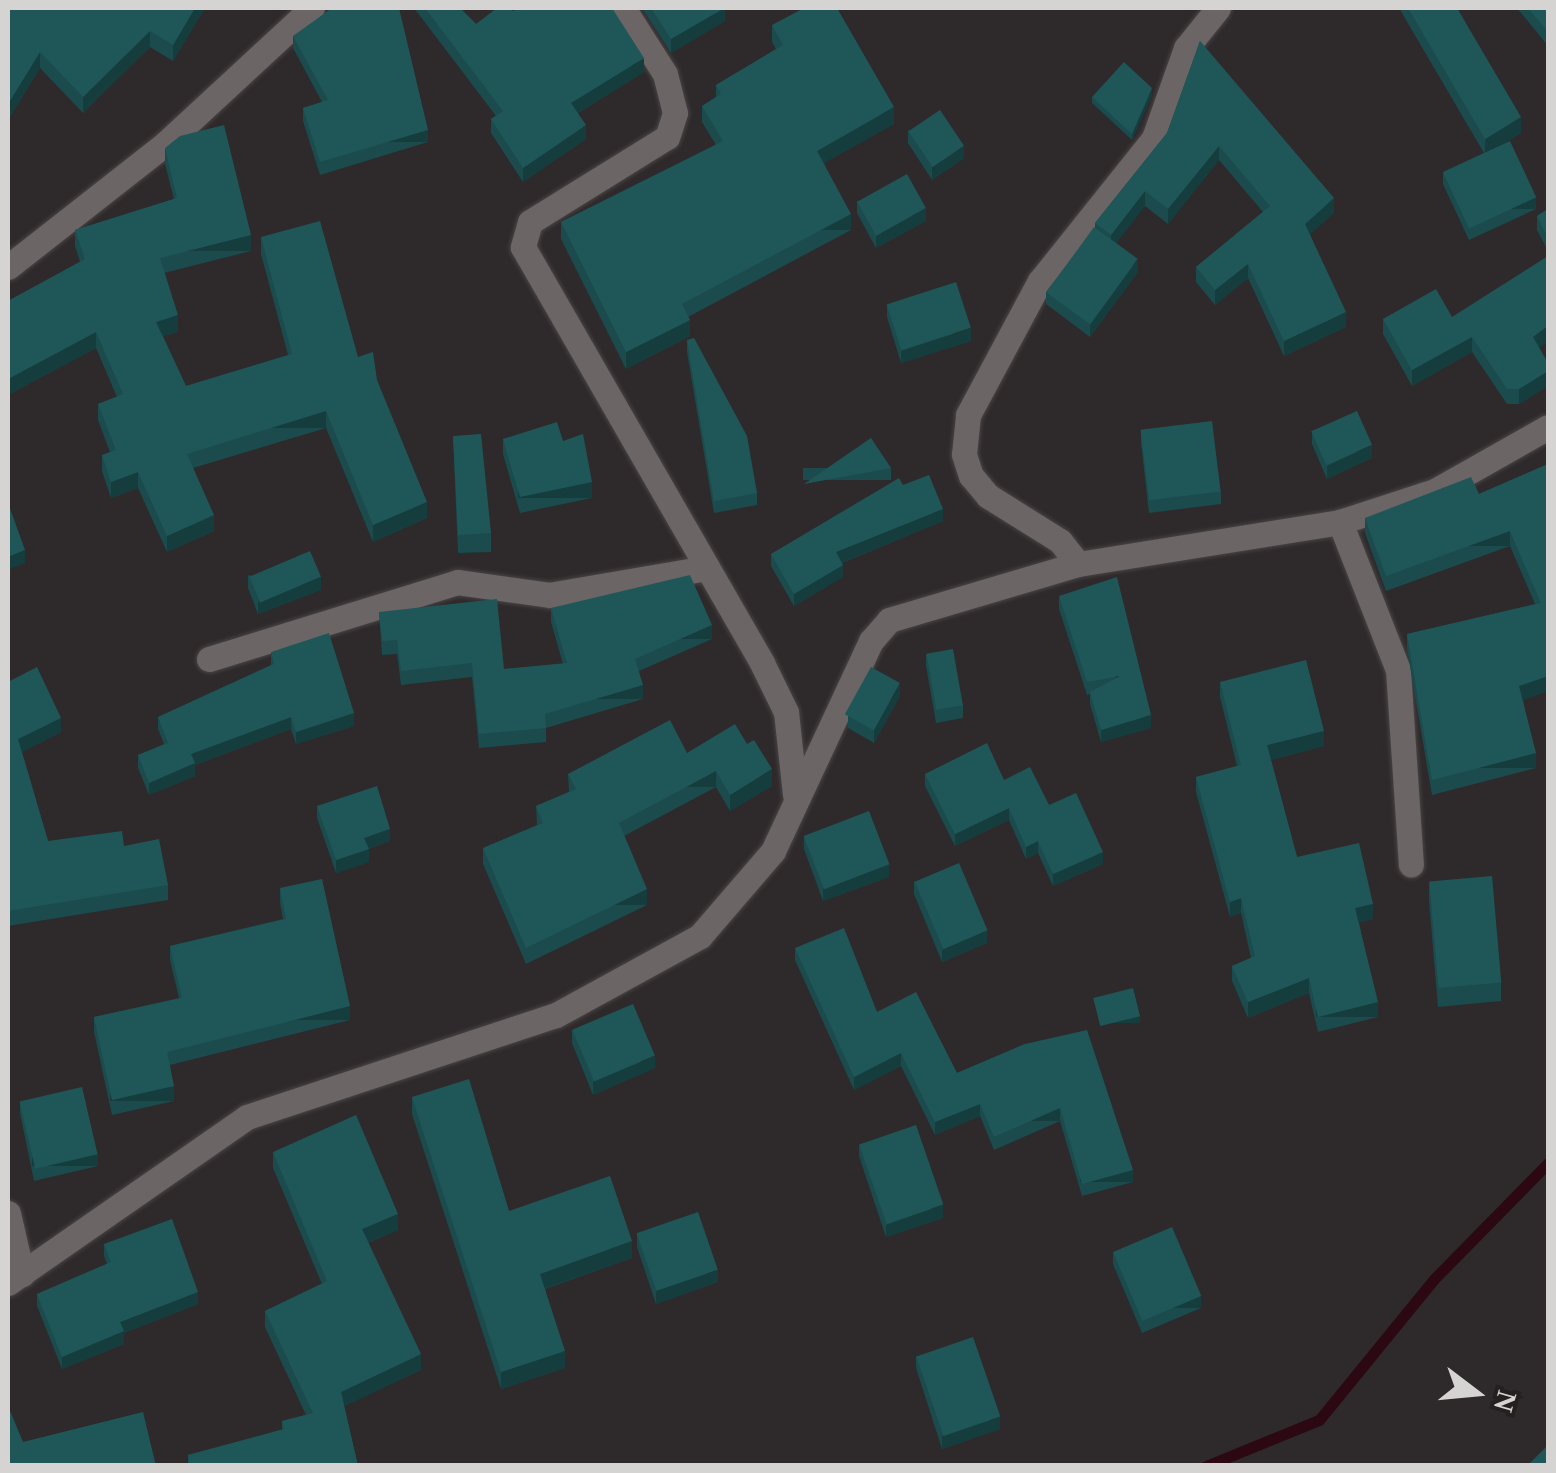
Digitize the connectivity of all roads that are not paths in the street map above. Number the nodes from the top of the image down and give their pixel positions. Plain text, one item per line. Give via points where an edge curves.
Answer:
1 (312, 8) edge
2 (624, 8) edge
3 (1218, 8) edge
4 (8, 267) edge
5 (1548, 427) edge
6 (1340, 522) junction
7 (1078, 564) junction
8 (708, 568) junction
9 (209, 659) dead end
10 (795, 795) junction
11 (1411, 864) dead end
12 (8, 1213) edge
13 (15, 1278) edge

1 - 4 street via 166,143
2 - 8 street via 666,74 675,113 667,137 530,222 523,247
3 - 7 street via 1186,48 1154,138 1040,281 968,415 964,454 972,476 988,496 1032,518
5 - 6 street via 1435,491
6 - 7 street
6 - 11 street via 1398,670
7 - 10 street via 889,620 870,641
8 - 9 street via 549,594 458,582
8 - 10 street via 786,712
10 - 13 street via 772,851 700,936 556,1015 247,1118
12 - 13 street

